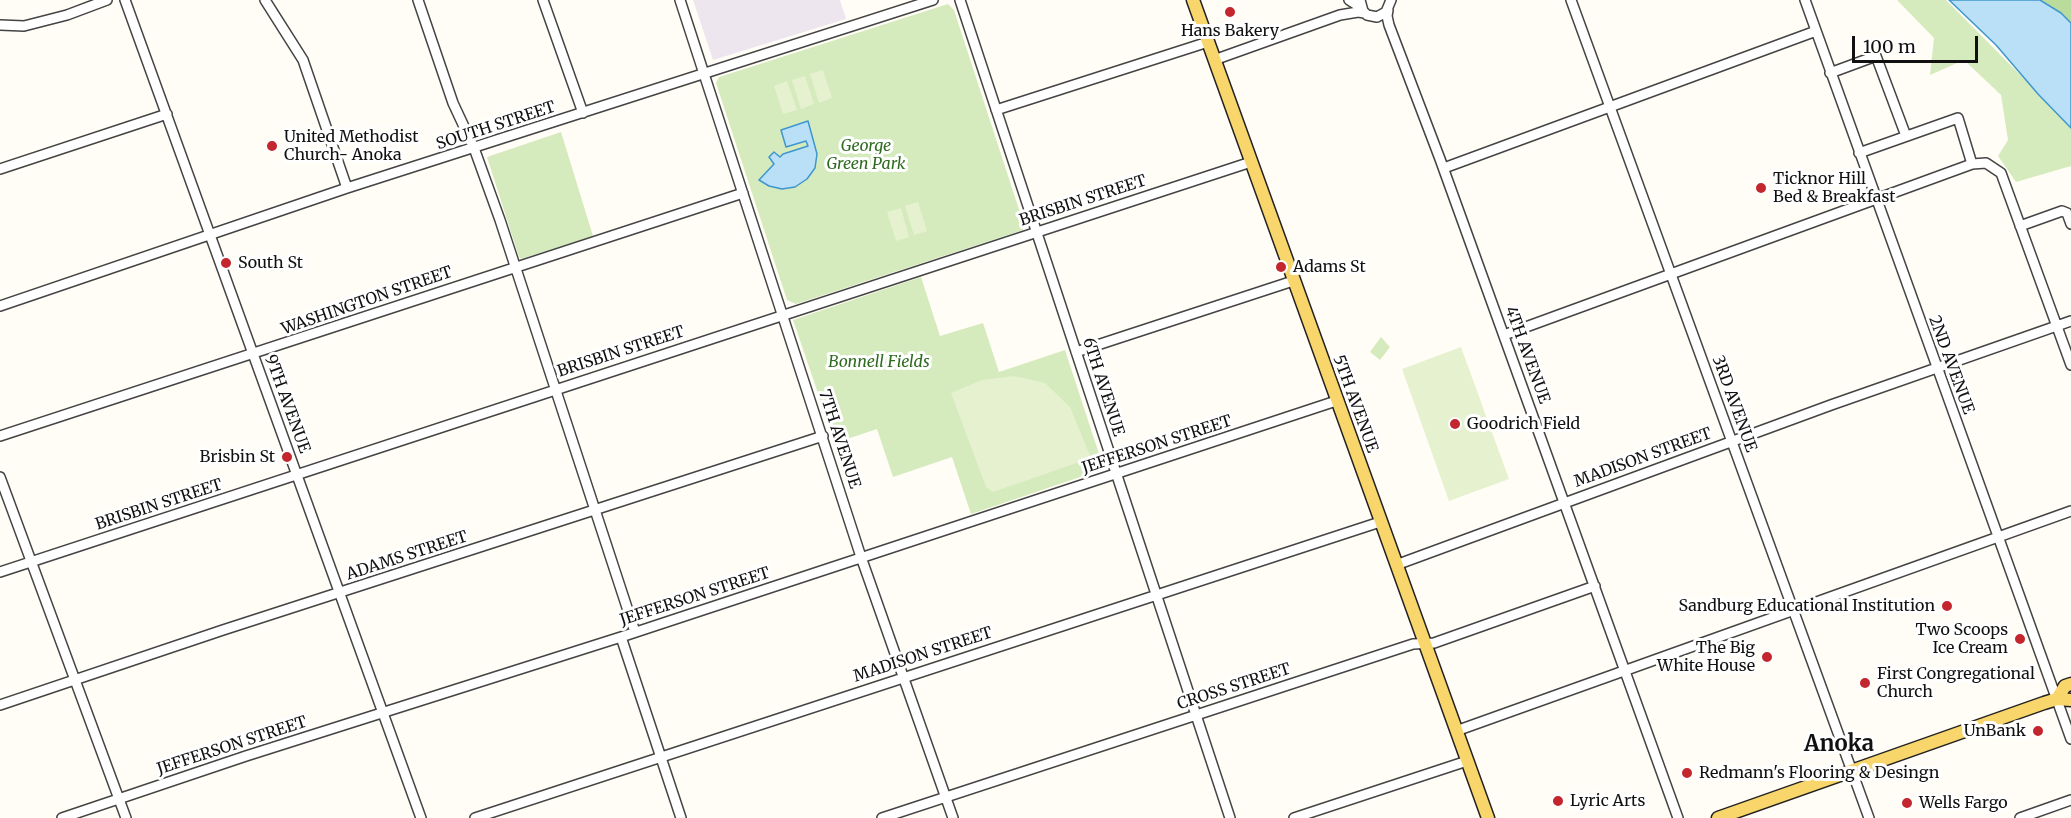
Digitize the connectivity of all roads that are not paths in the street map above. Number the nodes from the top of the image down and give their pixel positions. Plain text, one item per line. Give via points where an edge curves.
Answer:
1 (107, 0) edge
2 (125, 0) edge
3 (265, 0) edge
4 (418, 0) edge
5 (543, 0) edge
6 (680, 0) edge
7 (933, 0) edge
8 (960, 0) edge
9 (1193, 0) edge
10 (1349, 0) edge
11 (1572, 0) edge
12 (1805, 0) edge
13 (1391, 4) edge
14 (1364, 9) edge
15 (0, 25) edge
16 (1816, 31) junction
17 (1395, 39) junction
18 (1208, 42) junction
19 (1214, 60) junction
20 (704, 73) junction
21 (1830, 73) junction
22 (1611, 107) junction
23 (996, 110) junction
24 (583, 113) junction
25 (167, 114) junction
26 (1906, 136) junction
27 (474, 148) junction
28 (1859, 153) junction
29 (1251, 162) junction
30 (1972, 164) junction
31 (1444, 168) junction
32 (0, 169) edge
33 (347, 188) junction
34 (743, 193) junction
35 (1876, 199) junction
36 (2071, 224) edge
37 (2020, 226) junction
38 (1035, 232) junction
39 (211, 235) junction
40 (515, 267) junction
41 (1671, 275) junction
42 (1293, 281) junction
43 (0, 306) edge
44 (783, 315) junction
45 (2071, 321) edge
46 (2057, 326) junction
47 (1504, 335) junction
48 (1076, 352) junction
49 (253, 355) junction
50 (2071, 364) edge
51 (1937, 368) junction
52 (556, 389) junction
53 (1336, 401) junction
54 (0, 436) edge
55 (823, 436) junction
56 (1731, 442) junction
57 (1116, 474) junction
58 (297, 475) junction
59 (0, 477) edge
60 (1565, 503) junction
61 (2071, 510) edge
62 (594, 511) junction
63 (1380, 522) junction
64 (1998, 537) junction
65 (861, 557) junction
66 (32, 562) junction
67 (1396, 565) junction
68 (0, 572) edge
69 (1595, 586) junction
70 (340, 593) junction
71 (1156, 595) junction
72 (1794, 610) junction
73 (635, 632) junction
74 (621, 637) junction
75 (1425, 644) junction
76 (1625, 670) junction
77 (902, 677) junction
78 (76, 679) junction
79 (2071, 684) edge
80 (2057, 699) junction
81 (2071, 700) edge
82 (0, 705) edge
83 (383, 713) junction
84 (1196, 715) junction
85 (1456, 730) junction
86 (2071, 739) edge
87 (662, 758) junction
88 (1467, 761) junction
89 (1852, 772) junction
90 (945, 797) junction
91 (119, 799) junction
92 (2071, 800) edge
93 (62, 818) edge
94 (126, 818) edge
95 (421, 818) edge
96 (475, 818) edge
97 (681, 818) edge
98 (882, 818) edge
99 (953, 818) edge
100 (1230, 818) edge
101 (1294, 818) edge
102 (1488, 818) edge
103 (1678, 818) edge
104 (1718, 818) edge
105 (1869, 818) edge
106 (2020, 818) edge

1 - 15 street via 24,26
2 - 25 street, 9TH AVENUE
3 - 33 street via 303,60
4 - 27 street via 453,103
5 - 24 street
6 - 20 street, 7TH AVENUE
7 - 20 street, SOUTH STREET
8 - 23 street, 6TH AVENUE
9 - 18 main road, 5TH AVENUE
10 - 14 street, 4TH AVENUE
11 - 22 street, 3RD AVENUE
12 - 16 street, 2ND AVENUE
13 - 14 street via 1382,15
13 - 17 street, 4TH AVENUE via 1387,16
14 - 17 street, 4TH AVENUE
14 - 19 street
16 - 21 street, 2ND AVENUE
16 - 22 street
17 - 31 street, 4TH AVENUE
18 - 19 main road, 5TH AVENUE
18 - 23 street
19 - 29 main road, 5TH AVENUE
20 - 24 street, SOUTH STREET
20 - 34 street, 7TH AVENUE
21 - 26 street via 1876,56
21 - 28 street, 2ND AVENUE
22 - 31 street
22 - 41 street, 3RD AVENUE
23 - 38 street, 6TH AVENUE
24 - 27 street, SOUTH STREET
25 - 32 street
25 - 39 street, 9TH AVENUE
26 - 28 street
26 - 30 street via 1958,118
27 - 33 street, SOUTH STREET
27 - 40 street
28 - 35 street, 2ND AVENUE
29 - 38 street, BRISBIN STREET
29 - 42 main road, 5TH AVENUE
30 - 35 street
30 - 37 street via 1986,163 2001,173
31 - 47 street, 4TH AVENUE
33 - 39 street, SOUTH STREET
34 - 40 street, WASHINGTON STREET
34 - 44 street, 7TH AVENUE
35 - 41 street
35 - 51 street, 2ND AVENUE
36 - 37 street via 2062,211
37 - 46 street
38 - 44 street, BRISBIN STREET
38 - 48 street, 6TH AVENUE
39 - 43 street, SOUTH STREET
39 - 49 street, 9TH AVENUE
40 - 49 street, WASHINGTON STREET
40 - 52 street
41 - 47 street
41 - 56 street, 3RD AVENUE
42 - 48 street
42 - 53 main road, 5TH AVENUE
44 - 52 street, BRISBIN STREET
44 - 55 street, 7TH AVENUE
45 - 46 street, MADISON STREET
46 - 50 street
46 - 51 street, MADISON STREET
47 - 60 street, 4TH AVENUE
48 - 57 street, 6TH AVENUE
49 - 54 street, WASHINGTON STREET
49 - 58 street, 9TH AVENUE
51 - 56 street, MADISON STREET
51 - 64 street, 2ND AVENUE
52 - 58 street, BRISBIN STREET
52 - 62 street
53 - 57 street, JEFFERSON STREET
53 - 63 main road, 5TH AVENUE
55 - 62 street, ADAMS STREET
55 - 65 street, 7TH AVENUE
56 - 60 street, MADISON STREET
56 - 72 street, 3RD AVENUE
57 - 65 street, JEFFERSON STREET
57 - 71 street, 6TH AVENUE
58 - 66 street, BRISBIN STREET
58 - 70 street, 9TH AVENUE
59 - 66 street
60 - 67 street, MADISON STREET
60 - 69 street, 4TH AVENUE
61 - 64 street
62 - 70 street, ADAMS STREET
62 - 73 street
63 - 67 main road, 5TH AVENUE
63 - 71 street, MADISON STREET
64 - 72 street
64 - 80 street, 2ND AVENUE
65 - 73 street, JEFFERSON STREET
65 - 77 street, 7TH AVENUE
66 - 68 street, BRISBIN STREET
66 - 78 street
67 - 75 main road, 5TH AVENUE
69 - 75 street, CROSS STREET
69 - 76 street, 4TH AVENUE
70 - 78 street, ADAMS STREET
70 - 83 street, 9TH AVENUE
71 - 77 street, MADISON STREET
71 - 84 street, 6TH AVENUE
72 - 76 street
72 - 89 street, 3RD AVENUE
73 - 74 street, JEFFERSON STREET
74 - 83 street, JEFFERSON STREET
74 - 87 street
75 - 84 street, CROSS STREET via 1413,644
75 - 85 main road, 5TH AVENUE
76 - 85 street
76 - 103 street, 4TH AVENUE
77 - 87 street, MADISON STREET
77 - 90 street, 7TH AVENUE
78 - 82 street, ADAMS STREET
78 - 91 street
79 - 80 main road via 2065,686
80 - 81 main road
80 - 86 street, 2ND AVENUE
80 - 89 main road
83 - 91 street, JEFFERSON STREET
83 - 95 street, 9TH AVENUE
84 - 90 street, CROSS STREET
84 - 100 street, 6TH AVENUE
85 - 88 main road, 5TH AVENUE
87 - 96 street, MADISON STREET
87 - 97 street
88 - 101 street
88 - 102 main road, 5TH AVENUE
89 - 104 main road
89 - 105 street, 3RD AVENUE
90 - 98 street, CROSS STREET
90 - 99 street, 7TH AVENUE
91 - 93 street, JEFFERSON STREET
91 - 94 street
92 - 106 street

